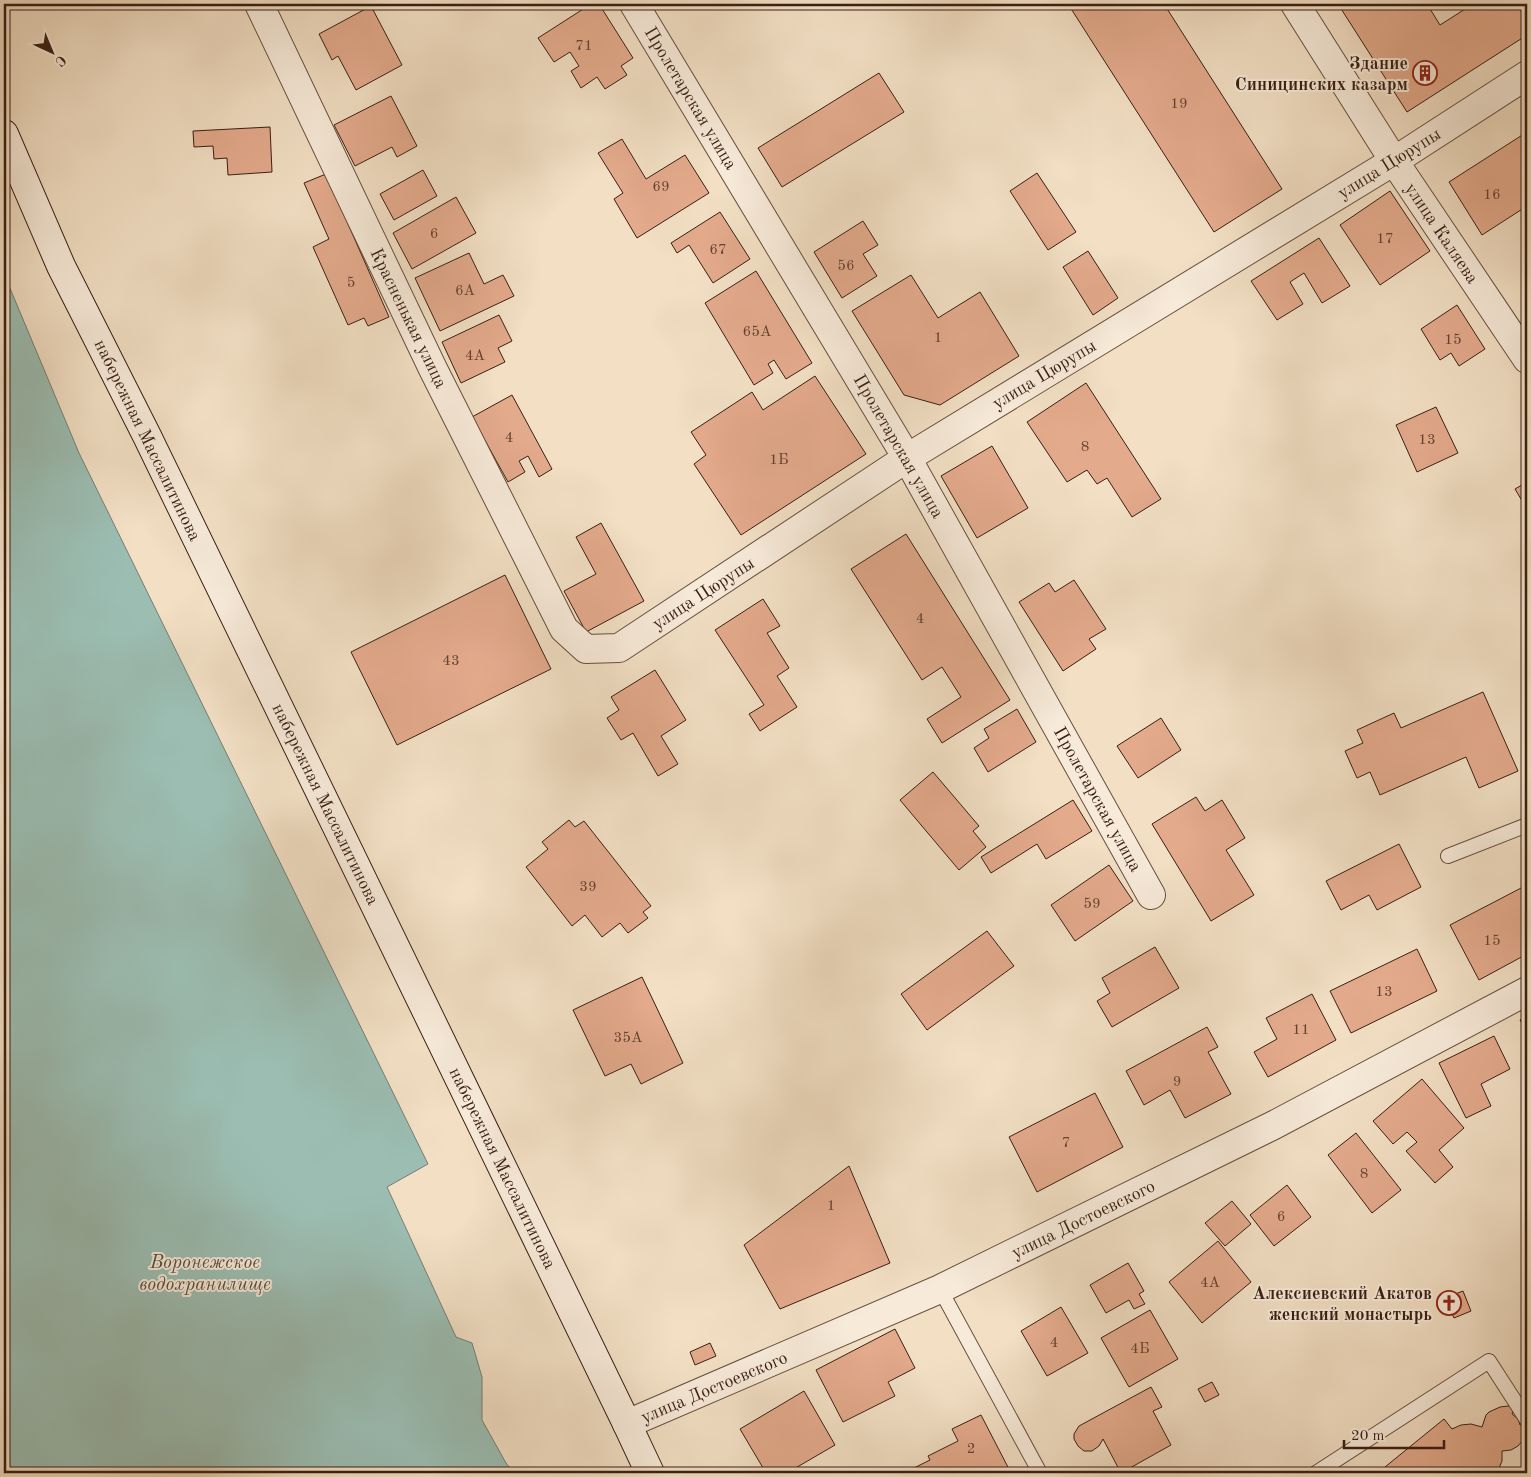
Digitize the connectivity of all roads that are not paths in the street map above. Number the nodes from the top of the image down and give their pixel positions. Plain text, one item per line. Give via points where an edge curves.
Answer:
1 (259, 4) edge
2 (634, 4) edge
3 (1295, 4) edge
4 (1527, 75) edge
5 (4, 134) edge
6 (1394, 161) junction
7 (1527, 359) edge
8 (907, 458) junction
9 (564, 629) joint
10 (1527, 825) edge
11 (1448, 856) dead end
12 (1151, 895) dead end
13 (1527, 991) edge
14 (940, 1289) junction
15 (1527, 1420) edge
16 (627, 1424) junction
17 (650, 1473) edge
18 (1040, 1473) edge
19 (1316, 1473) edge

1 - 9 street, Красненькая улица via 433,369
2 - 8 street, Пролетарская улица
3 - 6 street, улица Каляева
4 - 6 street, улица Цюрупы
5 - 16 street, набережная Массалитинова via 61,266 152,445
6 - 7 street, улица Каляева
6 - 8 street, улица Цюрупы
8 - 9 street, улица Цюрупы via 619,648 586,649
8 - 12 street, Пролетарская улица
10 - 11 lane
13 - 14 street, улица Достоевского via 1274,1125
14 - 16 street, улица Достоевского
14 - 18 lane
15 - 19 lane via 1489,1361
16 - 17 street, набережная Массалитинова

